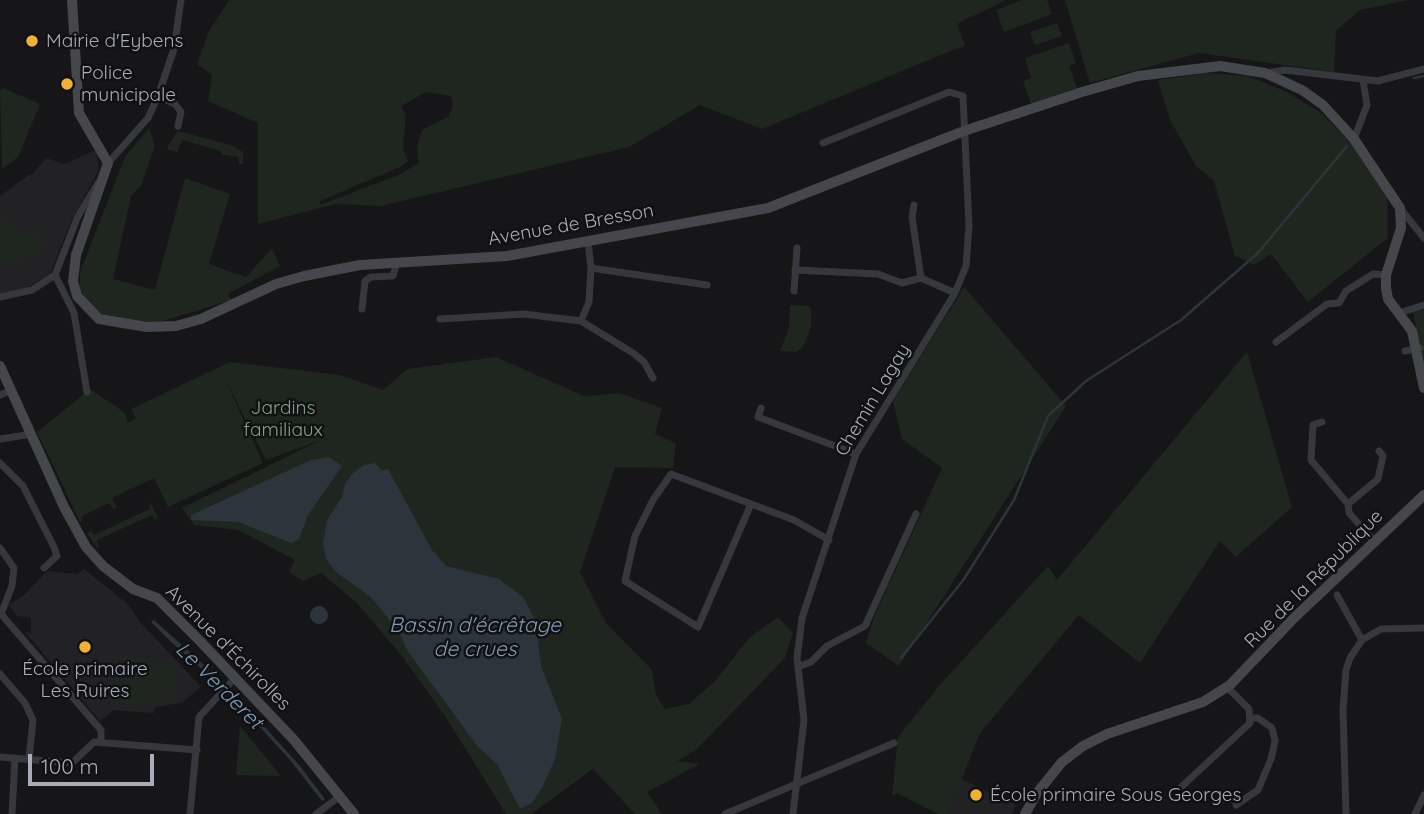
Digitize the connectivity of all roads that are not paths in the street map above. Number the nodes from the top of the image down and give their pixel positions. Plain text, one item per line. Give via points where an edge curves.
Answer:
1 (72, 0) edge
2 (181, 0) edge
3 (1424, 69) edge
4 (1265, 73) junction
5 (1363, 80) junction
6 (158, 96) junction
7 (178, 126) dead end
8 (964, 131) junction
9 (1354, 139) junction
10 (823, 143) dead end
11 (108, 163) junction
12 (105, 175) junction
13 (914, 205) dead end
14 (1400, 208) junction
15 (1424, 238) edge
16 (588, 242) junction
17 (797, 248) dead end
18 (397, 262) junction
19 (591, 268) junction
20 (795, 270) junction
21 (55, 275) junction
22 (1386, 275) junction
23 (921, 278) junction
24 (707, 285) dead end
25 (794, 291) dead end
26 (955, 293) junction
27 (0, 297) edge
28 (1424, 306) edge
29 (362, 309) dead end
30 (1399, 313) junction
31 (440, 319) dead end
32 (581, 321) junction
33 (1276, 342) dead end
34 (1418, 349) junction
35 (1405, 351) dead end
36 (0, 366) edge
37 (653, 378) dead end
38 (1424, 388) edge
39 (11, 390) junction
40 (87, 392) dead end
41 (0, 395) edge
42 (761, 408) dead end
43 (1321, 422) dead end
44 (32, 434) junction
45 (0, 439) edge
46 (1378, 451) dead end
47 (856, 454) junction
48 (0, 463) edge
49 (1424, 495) edge
50 (751, 504) junction
51 (1348, 504) junction
52 (916, 514) dead end
53 (829, 540) junction
54 (1376, 542) junction
55 (0, 548) edge
56 (44, 568) dead end
57 (1337, 595) dead end
58 (1424, 628) edge
59 (1362, 640) junction
60 (798, 667) junction
61 (0, 674) edge
62 (233, 680) junction
63 (1227, 687) junction
64 (1252, 718) junction
65 (101, 743) junction
66 (894, 743) dead end
67 (197, 750) junction
68 (0, 757) edge
69 (15, 758) junction
70 (29, 759) junction
71 (796, 785) junction
72 (1178, 790) dead end
73 (1424, 795) edge
74 (335, 799) junction
75 (1236, 805) dead end
76 (12, 814) edge
77 (190, 814) edge
78 (316, 814) edge
79 (354, 814) edge
80 (726, 814) edge
81 (793, 814) edge
82 (1025, 814) edge
83 (1346, 814) edge
84 (1415, 814) edge

1 - 11 street via 79,113
2 - 6 street via 174,49
3 - 5 street via 1378,81
4 - 5 street via 1285,70
4 - 8 street, Avenue de Bresson via 1220,66 1138,76
4 - 9 street, Avenue de Bresson via 1323,105
5 - 9 street via 1367,105
6 - 7 street via 175,104 181,113
6 - 11 street via 148,118
8 - 10 street, Chemin Lagay via 963,96 949,92
8 - 16 street, Avenue de Bresson via 768,208
8 - 26 street, Chemin Lagay via 969,226 966,266
9 - 14 street, Avenue de Bresson
11 - 12 street, Avenue de Bresson
12 - 18 street, Avenue de Bresson via 73,275 77,296 99,318 147,327 176,326 303,276
12 - 21 street via 82,207
13 - 23 street
14 - 15 street
14 - 22 street via 1401,228
16 - 18 street, Avenue de Bresson via 507,257
16 - 19 street
17 - 20 street
18 - 29 street via 393,276 365,281
19 - 24 street
19 - 32 street via 589,302
20 - 23 street via 878,274 902,283
20 - 25 street
21 - 27 street via 32,290
21 - 40 street via 74,313
22 - 30 street via 1388,299
22 - 33 street via 1373,274 1346,290 1339,303 1327,304
23 - 26 street
26 - 47 street, Chemin Lagay
28 - 30 street
30 - 34 street
31 - 32 street via 524,314
32 - 37 street via 633,353
34 - 35 street
34 - 38 street
36 - 39 street, Avenue d'Échirolles
39 - 41 street
39 - 44 street, Avenue d'Échirolles
42 - 47 street via 758,416
43 - 51 street via 1313,425 1311,460
44 - 45 street
44 - 62 street, Avenue d'Échirolles via 76,532 93,555 133,589 157,598
46 - 51 street via 1383,456 1378,479
47 - 53 street, Chemin Lagay
48 - 56 street via 23,486 54,547 57,556
49 - 54 street, Rue de la République
50 - 50 street via 698,627 625,581 635,536 671,474
50 - 53 street
51 - 54 street via 1349,513
52 - 60 street via 864,626
53 - 60 street, Chemin Lagay via 802,618
54 - 63 street, Rue de la République
55 - 65 street via 14,568 1,614 101,730
57 - 59 street
58 - 59 street via 1381,629
59 - 83 street via 1346,670
60 - 71 street, Chemin Lagay via 804,720
61 - 70 street via 33,720
62 - 67 street via 198,717
62 - 74 street, Avenue d'Échirolles via 294,740
63 - 64 street
63 - 82 street, Rue de la République via 1203,702 1083,746 1054,771
64 - 72 street
64 - 75 street via 1272,728 1275,741 1258,790
65 - 67 street
65 - 70 street via 94,742 72,763
66 - 71 street
67 - 77 street
68 - 69 street
69 - 70 street
69 - 76 street
71 - 80 street
71 - 81 street, Chemin Lagay
73 - 84 street
74 - 78 street
74 - 79 street, Avenue d'Échirolles

